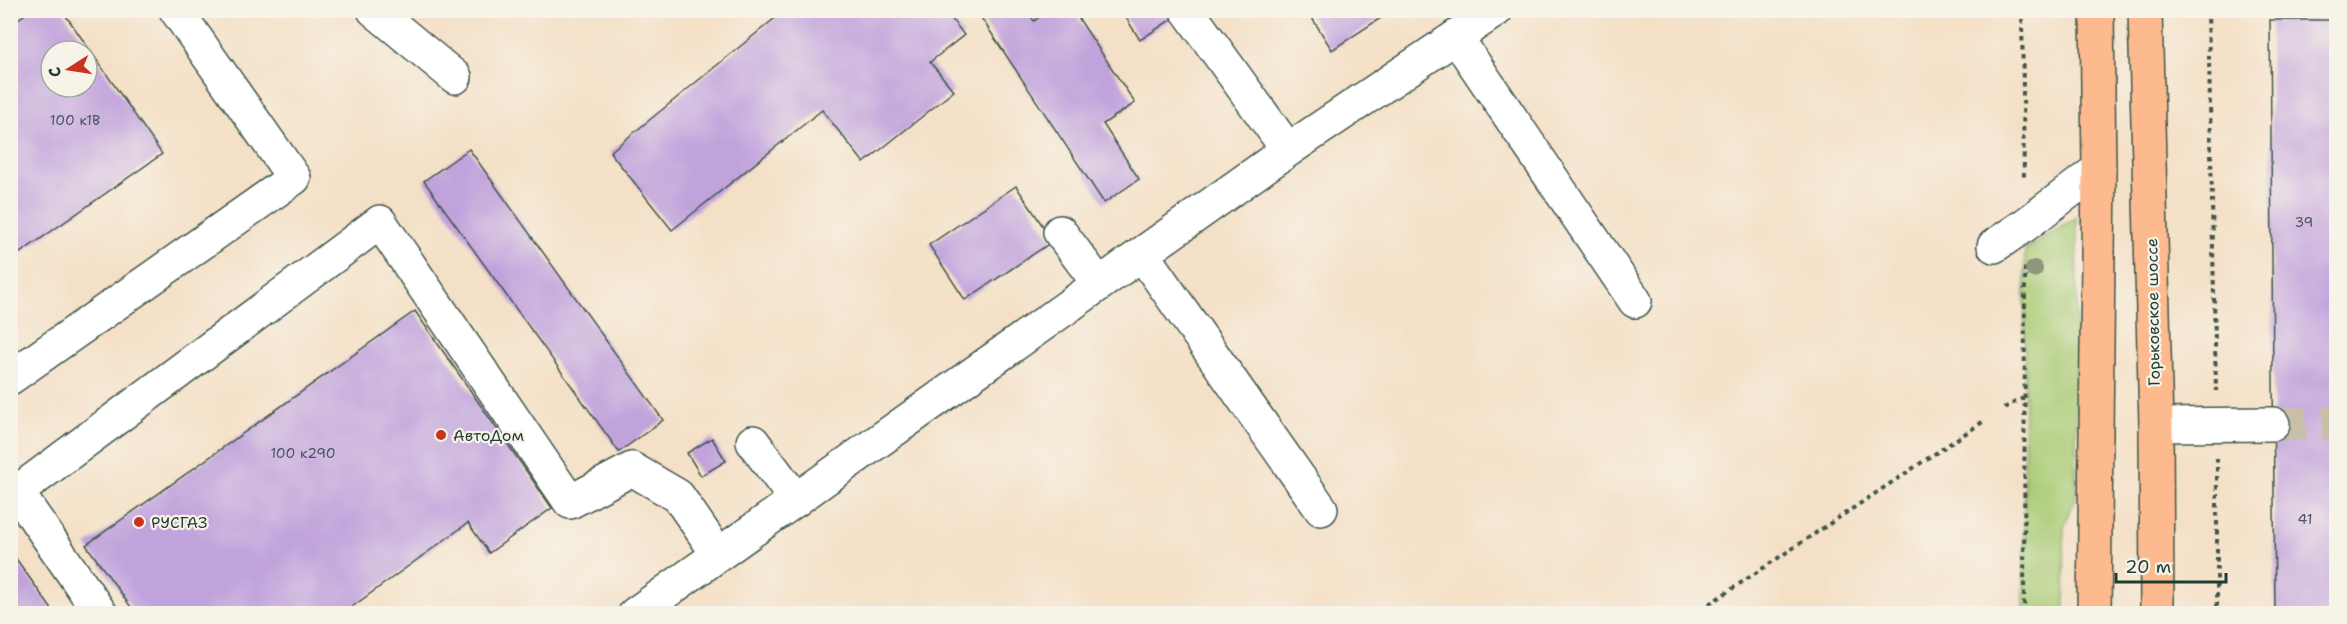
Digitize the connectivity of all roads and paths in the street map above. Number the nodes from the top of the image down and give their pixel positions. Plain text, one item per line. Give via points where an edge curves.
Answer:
1 (176, 10) edge
2 (374, 10) edge
3 (1187, 10) edge
4 (1496, 10) edge
5 (2022, 10) edge
6 (2097, 10) edge
7 (2145, 10) edge
8 (2208, 10) edge
9 (1456, 38) junction
10 (455, 77) dead end
11 (1288, 150) junction
12 (2098, 169) junction
13 (2025, 187) dead end
14 (1060, 232) dead end
15 (1994, 246) dead end
16 (1142, 254) junction
17 (2025, 261) dead end
18 (1099, 284) junction
19 (1635, 301) dead end
20 (10, 378) edge
21 (2025, 397) junction
22 (2004, 408) dead end
23 (1984, 421) dead end
24 (2216, 424) junction
25 (2273, 424) tunnel mouth
26 (2156, 425) junction
27 (753, 442) dead end
28 (796, 500) junction
29 (1321, 509) dead end
30 (718, 554) junction
31 (101, 614) edge
32 (634, 614) edge
33 (1694, 614) edge
34 (2024, 614) edge
35 (2094, 614) edge
36 (2157, 614) edge
37 (2217, 614) edge

1 - 20 street via 294,178
2 - 10 street
3 - 11 street
4 - 9 street
5 - 13 path
6 - 12 main road
7 - 26 main road, Горьковское шоссе
8 - 24 path
9 - 11 street
9 - 19 street
11 - 16 street
12 - 15 street
12 - 35 main road
14 - 18 street
16 - 18 street
16 - 29 street
17 - 21 path
18 - 28 street
21 - 22 path
21 - 34 path
23 - 33 path
24 - 25 street
24 - 26 street
24 - 37 path
26 - 36 main road, Горьковское шоссе
27 - 28 street
28 - 30 street
30 - 31 street via 678,496 632,469 570,502 380,222 17,492
30 - 32 street

